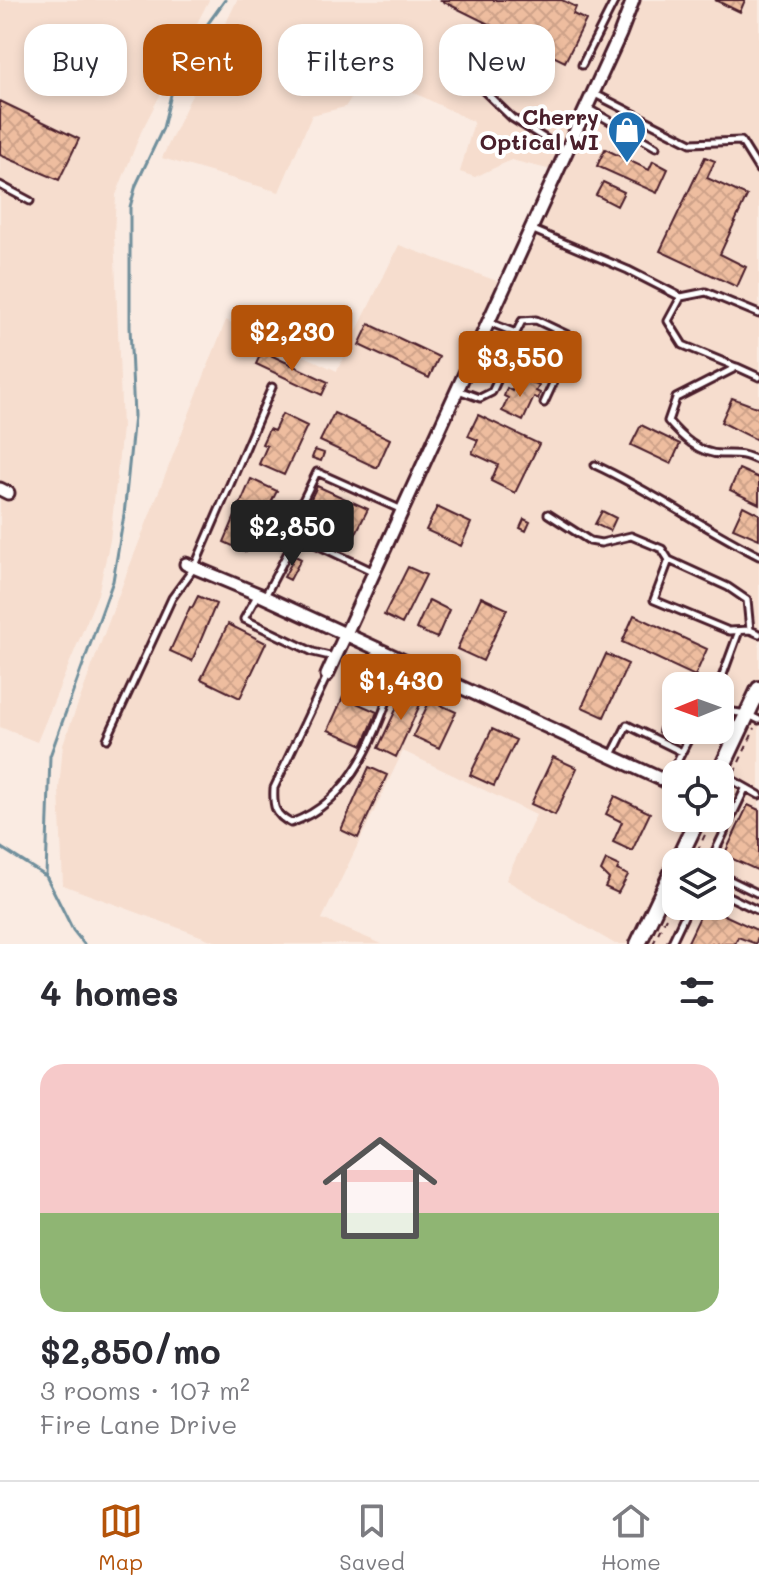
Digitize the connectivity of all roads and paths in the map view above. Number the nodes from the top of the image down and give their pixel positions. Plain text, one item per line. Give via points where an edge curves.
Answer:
1 (616, 0) edge
2 (632, 4) edge
3 (582, 65) dead end
4 (593, 93) junction
5 (489, 96) edge
6 (586, 107) junction
7 (656, 147) dead end
8 (566, 152) junction
9 (759, 170) edge
10 (0, 185) edge
11 (30, 201) dead end
12 (531, 229) junction
13 (681, 297) junction
14 (759, 314) edge
15 (488, 322) junction
16 (516, 333) junction
17 (737, 367) junction
18 (759, 377) edge
19 (272, 387) dead end
20 (457, 389) junction
21 (544, 403) dead end
22 (759, 461) edge
23 (595, 465) dead end
24 (402, 510) junction
25 (548, 514) dead end
26 (297, 535) junction
27 (759, 556) edge
28 (669, 560) junction
29 (190, 566) junction
30 (373, 572) junction
31 (264, 597) junction
32 (750, 630) junction
33 (739, 631) junction
34 (345, 634) junction
35 (759, 634) edge
36 (335, 658) junction
37 (401, 659) junction
38 (724, 672) edge
39 (327, 675) joint
40 (759, 689) edge
41 (734, 713) edge
42 (755, 718) edge
43 (107, 739) dead end
44 (686, 744) edge
45 (682, 752) junction
46 (611, 756) junction
47 (680, 760) edge
48 (731, 760) edge
49 (731, 760) edge
50 (662, 779) edge
51 (734, 782) edge
52 (745, 789) junction
53 (759, 795) edge
54 (717, 848) edge
55 (734, 882) edge
56 (759, 894) edge
57 (662, 895) edge
58 (734, 899) edge
59 (759, 911) edge
60 (664, 920) edge
61 (682, 920) edge
62 (638, 944) edge
63 (653, 944) edge
64 (671, 944) edge

1 - 2 lane
1 - 3 lane
2 - 4 street
4 - 6 street
4 - 9 lane via 691,143 741,141
5 - 8 lane via 512,118
6 - 7 lane
6 - 8 street
8 - 12 street
10 - 11 lane
12 - 13 lane
12 - 15 street
13 - 14 lane via 706,292
13 - 17 lane via 668,321 683,345
15 - 16 lane
15 - 20 street
16 - 20 lane via 492,392 480,398
16 - 21 lane via 522,321 536,320 574,338
17 - 18 lane
17 - 22 lane via 676,398 668,421 686,441 718,455 739,452
19 - 29 lane
20 - 24 street
23 - 27 lane
24 - 26 lane via 317,472 288,531
24 - 30 street
25 - 28 lane via 590,541 631,536 662,549
26 - 30 lane
26 - 31 lane
28 - 32 lane via 747,600
28 - 33 lane via 654,600
29 - 31 street
29 - 43 lane
30 - 34 street
31 - 34 street
31 - 36 lane via 244,619
32 - 33 lane
32 - 35 lane
33 - 38 lane
34 - 36 street
34 - 37 street
36 - 39 street
37 - 39 lane via 365,754 344,789 311,816 291,823 273,805 274,788
37 - 46 street
40 - 42 street
41 - 42 lane
42 - 48 street
42 - 49 path
44 - 45 lane
45 - 46 lane via 627,725
45 - 47 lane
46 - 50 street
51 - 52 lane
52 - 53 lane
52 - 54 lane
55 - 56 lane
57 - 62 street
58 - 59 lane
60 - 63 path
61 - 64 lane

